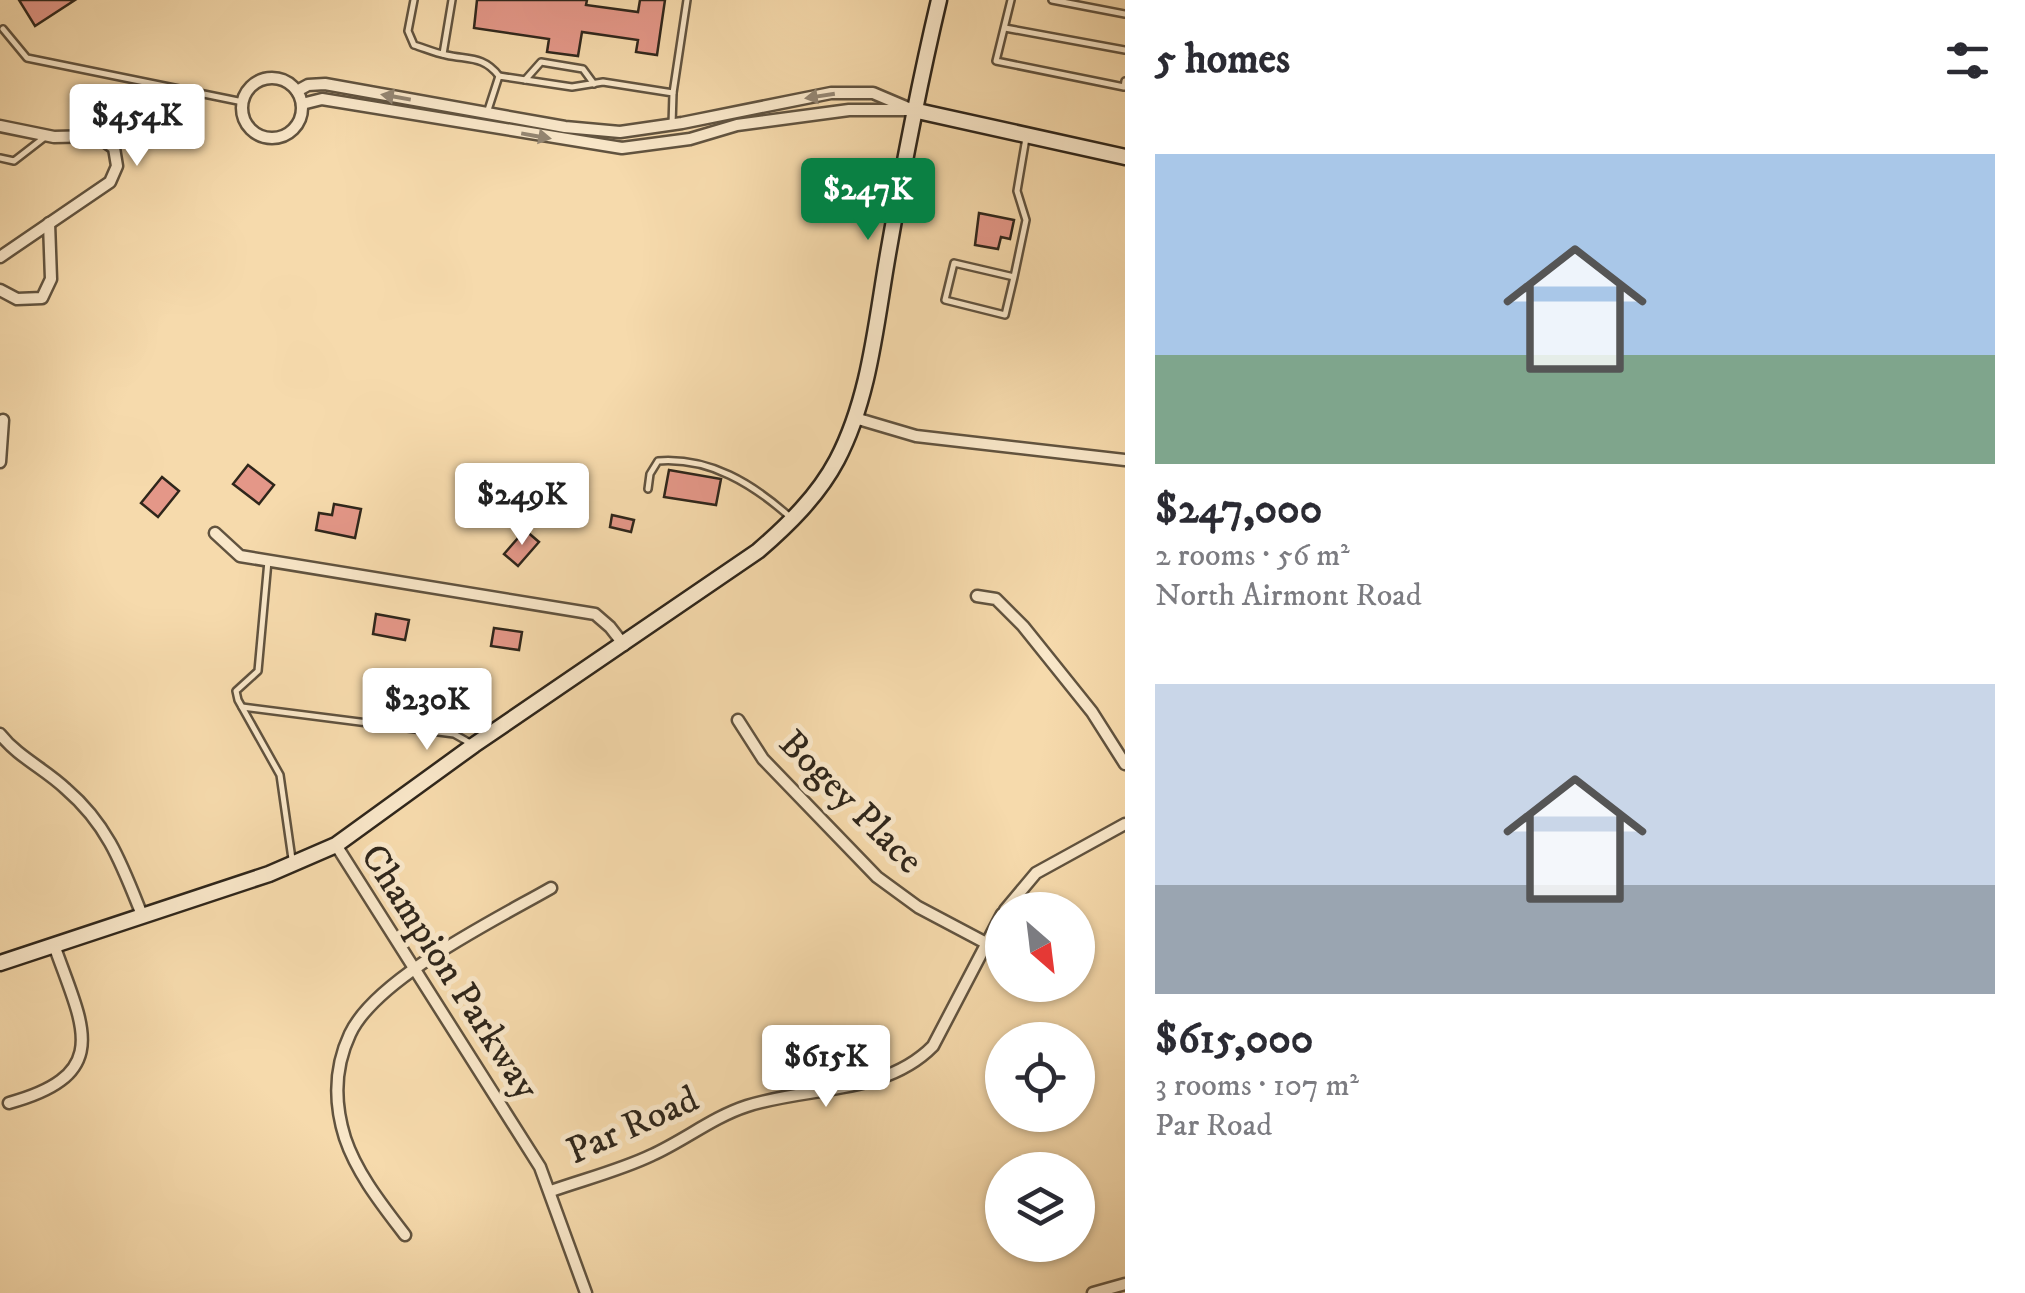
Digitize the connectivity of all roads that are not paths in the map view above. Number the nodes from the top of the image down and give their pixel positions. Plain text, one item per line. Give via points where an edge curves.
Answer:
1 (414, 0) edge
2 (452, 0) edge
3 (687, 0) edge
4 (939, 0) edge
5 (1011, 0) edge
6 (1052, 0) edge
7 (1125, 14) edge
8 (1004, 28) junction
9 (3, 29) dead end
10 (1125, 50) edge
11 (443, 54) junction
12 (499, 76) junction
13 (526, 80) junction
14 (1125, 81) edge
15 (594, 84) junction
16 (297, 91) junction
17 (673, 93) junction
18 (243, 102) junction
19 (302, 104) junction
20 (433, 104) junction
21 (914, 110) junction
22 (734, 112) junction
23 (487, 113) junction
24 (430, 118) junction
25 (672, 124) junction
26 (737, 125) junction
27 (0, 126) edge
28 (623, 132) junction
29 (1027, 135) junction
30 (47, 136) junction
31 (622, 148) junction
32 (1125, 157) edge
33 (0, 158) edge
34 (50, 223) junction
35 (0, 256) edge
36 (1014, 276) junction
37 (0, 290) edge
38 (855, 418) junction
39 (4, 420) dead end
40 (1125, 460) edge
41 (0, 462) edge
42 (648, 489) dead end
43 (792, 518) junction
44 (215, 532) dead end
45 (268, 561) junction
46 (976, 596) dead end
47 (624, 645) junction
48 (242, 707) junction
49 (738, 720) dead end
50 (0, 734) edge
51 (474, 746) junction
52 (1125, 764) edge
53 (1125, 824) edge
54 (336, 845) junction
55 (293, 865) junction
56 (552, 888) dead end
57 (1020, 892) edge
58 (142, 915) junction
59 (985, 942) edge
60 (54, 944) junction
61 (985, 945) edge
62 (0, 963) edge
63 (415, 967) junction
64 (9, 1103) dead end
65 (552, 1191) junction
66 (405, 1235) dead end
67 (1125, 1284) edge
68 (586, 1293) edge
69 (1094, 1293) edge

1 - 11 lane via 408,31 414,45
2 - 11 lane
3 - 17 lane
4 - 21 street
5 - 8 lane
6 - 7 lane
8 - 10 lane
8 - 14 lane via 996,61 1124,87
9 - 18 lane via 27,58
11 - 12 lane via 481,60
12 - 13 lane
12 - 23 lane
13 - 15 lane
13 - 15 lane via 541,62 583,69
15 - 17 lane
16 - 18 street via 270,78 250,88
16 - 19 street
20 -> 16 street via 325,84
17 - 25 lane
18 - 19 street via 248,126 268,138 292,130
19 - 24 street via 322,99
20 - 23 street
20 - 24 street
21 -> 22 street via 890,97 831,93
21 - 26 street via 849,110
21 - 29 street
21 - 38 street
22 - 25 street
22 - 26 street
23 - 28 street
24 -> 31 street
25 - 28 street
26 - 31 street
27 - 30 street
28 - 31 street
29 - 32 street
29 - 36 lane via 1017,192 1026,220
30 - 33 lane via 14,161
30 - 34 street via 97,136 114,148 118,166 110,182
34 - 35 street
34 - 37 street via 50,278 42,298 17,299
36 - 36 lane via 954,263 945,300 1005,314
38 - 40 street via 916,436
38 - 43 street via 824,482
39 - 41 street
42 - 43 lane via 658,462 676,462 761,490
43 - 47 street via 758,551
44 - 45 street via 240,556
45 - 47 street via 595,614
45 - 48 lane via 260,662 236,691
46 - 52 street via 996,600 1023,626
47 - 51 street
48 - 51 lane via 454,734
48 - 55 lane via 280,775
49 - 59 street, Bogey Place via 762,759 877,877
50 - 58 street via 97,818
51 - 54 street
53 - 57 street, Par Road via 1036,873
54 - 55 street
54 - 63 street, Champion Parkway
55 - 58 street
56 - 63 street
58 - 60 street
60 - 62 street
60 - 64 street via 82,1026 78,1065 52,1088
61 - 65 street, Par Road via 933,1046 916,1064 874,1080 750,1105 651,1156
63 - 65 street, Champion Parkway
63 - 66 street via 350,1032 336,1095 346,1142
65 - 68 street, Champion Parkway
67 - 69 street

